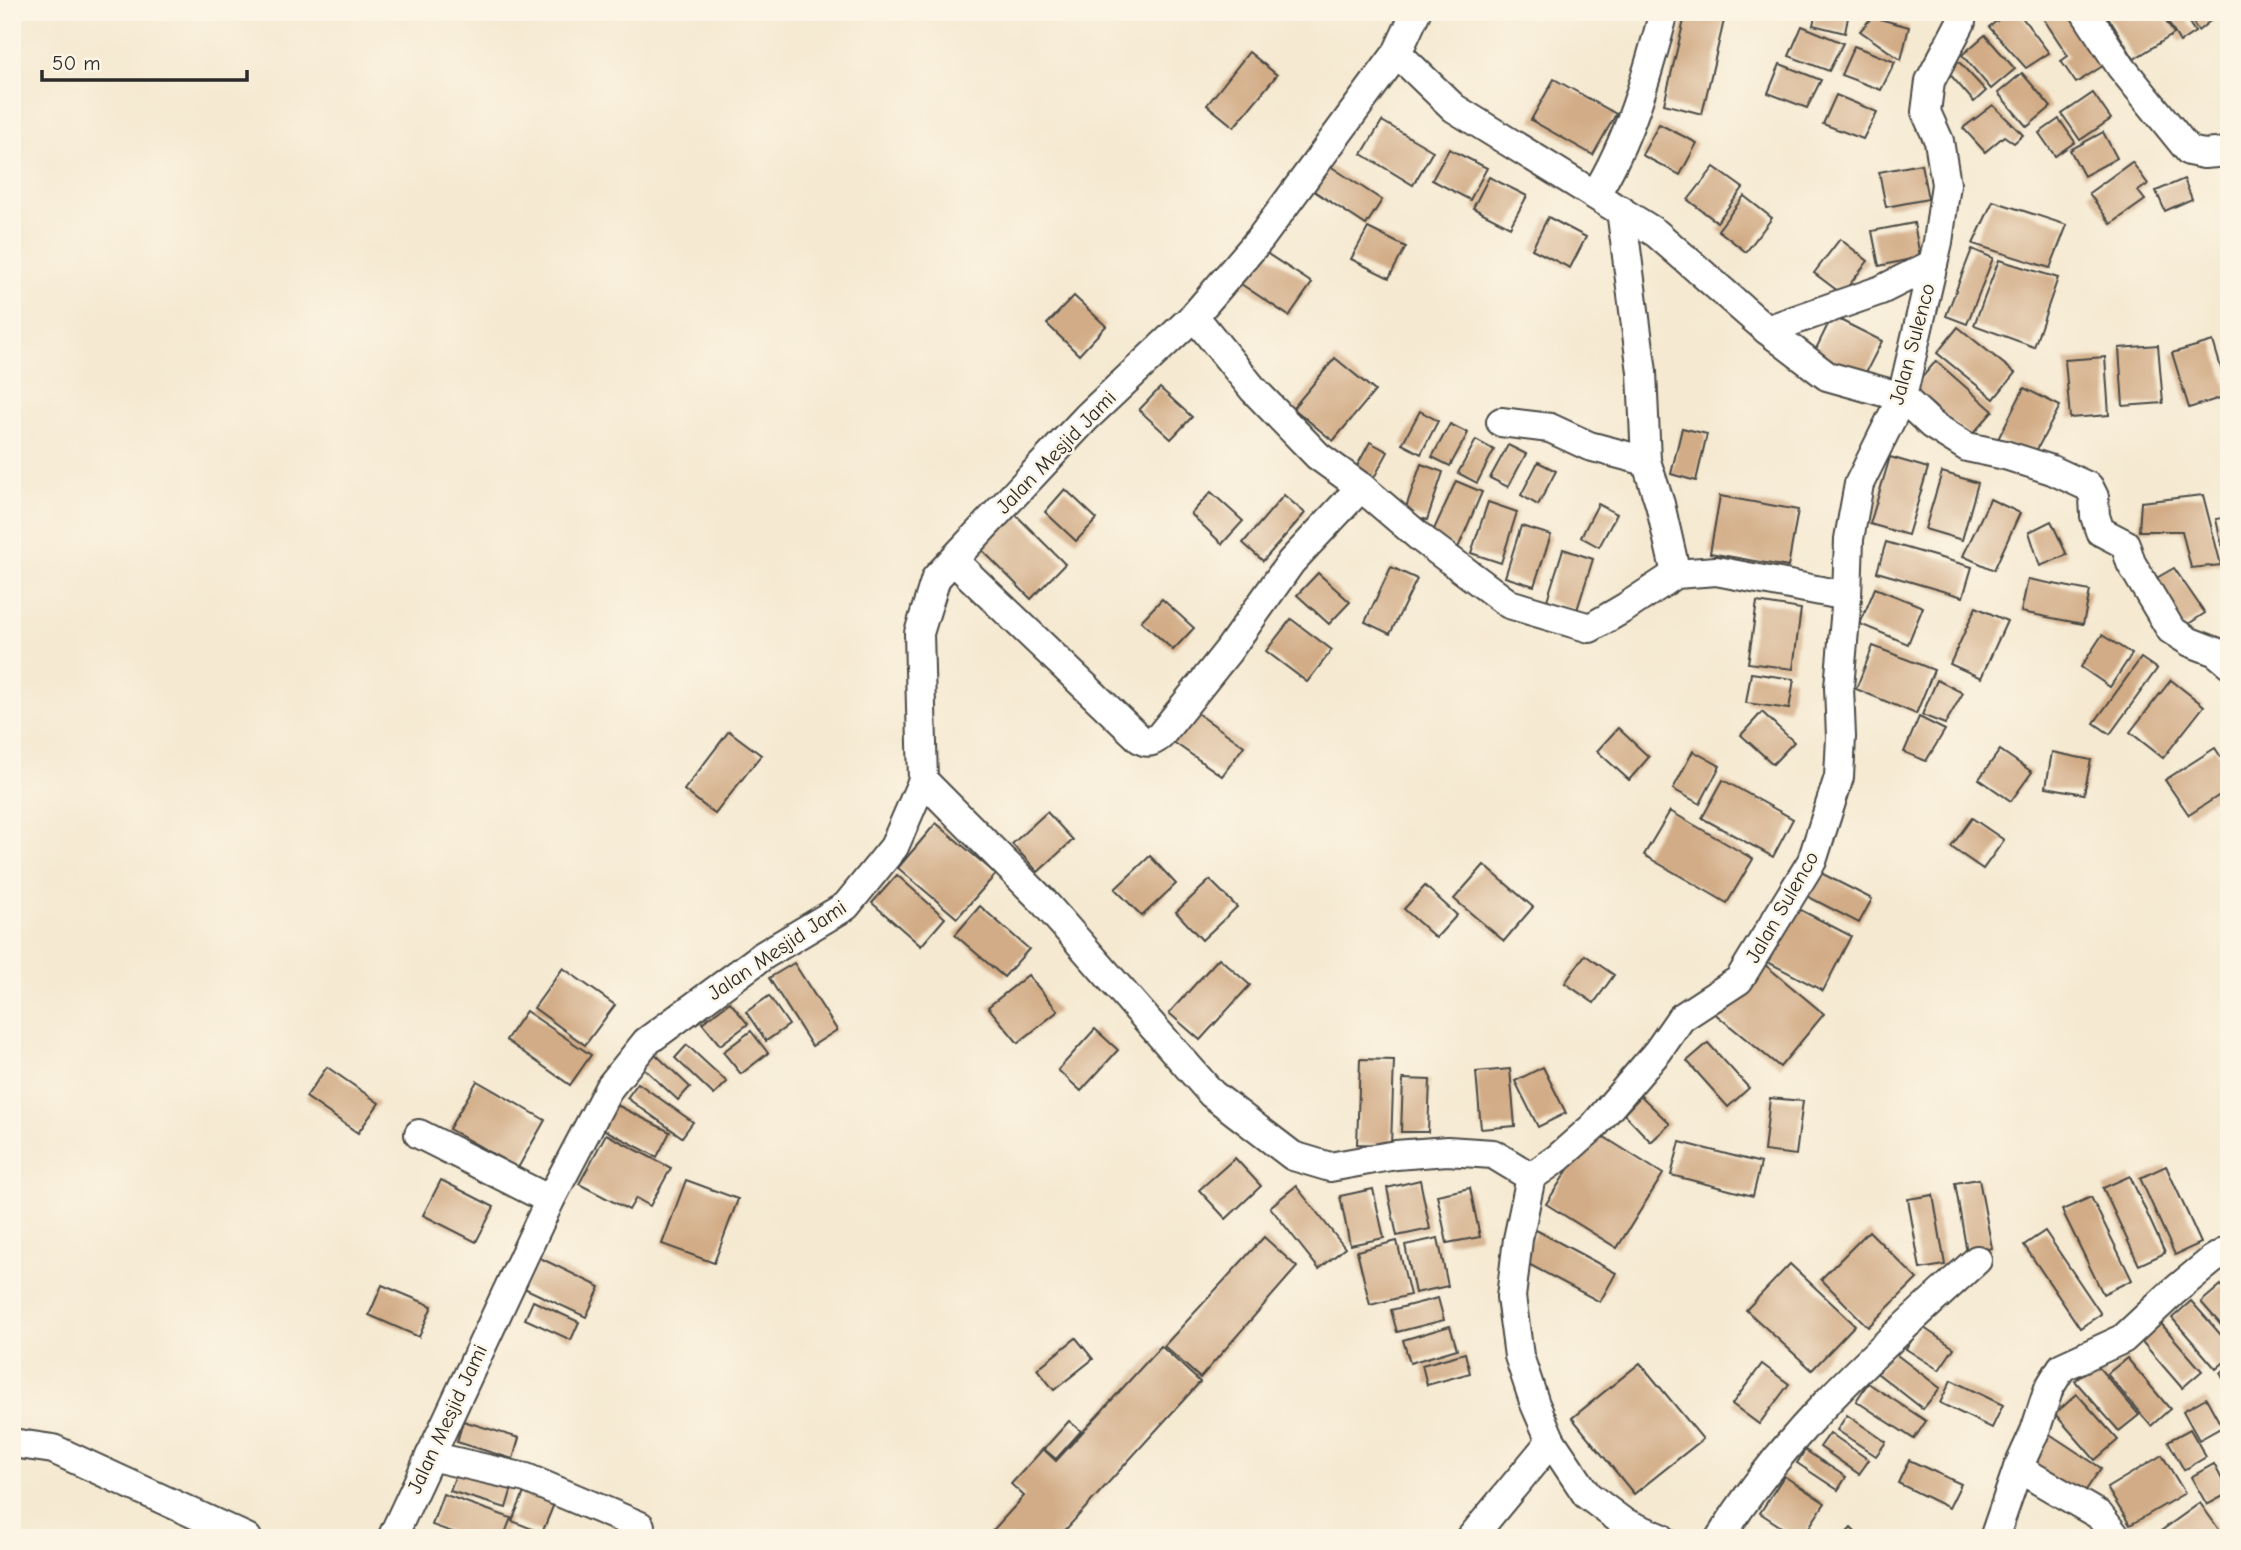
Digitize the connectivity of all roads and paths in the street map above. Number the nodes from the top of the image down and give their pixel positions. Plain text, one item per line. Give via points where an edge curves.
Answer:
1 (1416, 12) edge
2 (1664, 12) edge
3 (2085, 12) edge
4 (1960, 16) edge
5 (1397, 53) junction
6 (2229, 152) edge
7 (1595, 195) junction
8 (1621, 211) junction
9 (1933, 264) junction
10 (1194, 316) junction
11 (1767, 330) junction
12 (1902, 397) junction
13 (1501, 422) dead end
14 (1646, 461) junction
15 (1361, 487) junction
16 (953, 560) junction
17 (1676, 574) junction
18 (1847, 597) junction
19 (2229, 663) edge
20 (923, 780) junction
21 (419, 1134) dead end
22 (1531, 1177) junction
23 (550, 1200) junction
24 (2229, 1250) edge
25 (1978, 1260) dead end
26 (1551, 1441) junction
27 (12, 1443) edge
28 (430, 1456) junction
29 (2018, 1468) junction
30 (640, 1526) dead end
31 (247, 1538) edge
32 (391, 1538) edge
33 (1471, 1538) edge
34 (1661, 1538) edge
35 (1720, 1538) edge
36 (1994, 1538) edge
37 (2117, 1538) edge

1 - 5 street, Jalan Mesjid Jami
2 - 7 street via 1614,165
3 - 6 street via 2121,67 2189,151
4 - 9 street, Jalan Sulenco via 1930,81 1926,112 1939,141 1945,184
5 - 7 street via 1454,108
5 - 10 street, Jalan Mesjid Jami via 1260,239
7 - 8 street
8 - 11 street via 1656,233
8 - 14 street via 1642,372
9 - 11 street via 1881,290
9 - 12 street, Jalan Sulenco
10 - 15 street via 1318,457
10 - 16 street, Jalan Mesjid Jami via 1087,417
11 - 12 street via 1826,376
12 - 18 street, Jalan Sulenco via 1859,484 1849,538
12 - 19 street via 1932,425 1967,447 2052,470 2089,487 2100,531 2125,544 2131,564 2171,630
13 - 14 street via 1550,428 1589,446
14 - 17 street
15 - 16 street via 1291,562 1228,651 1153,742 1132,732
15 - 17 street via 1509,604 1590,628
16 - 20 street, Jalan Mesjid Jami via 936,578 919,633
17 - 18 street via 1716,571
18 - 22 street, Jalan Sulenco via 1839,687 1839,777 1812,861 1739,980 1681,1018 1594,1128
20 - 22 street via 1042,900 1212,1094 1293,1156 1330,1167 1396,1155 1493,1154
20 - 23 street, Jalan Mesjid Jami via 894,847 846,906 764,955 646,1042 609,1088
21 - 23 street
22 - 26 street via 1511,1297 1519,1356
23 - 28 street, Jalan Mesjid Jami
24 - 29 street via 2123,1339 2062,1367 2049,1388
25 - 35 street via 1852,1374 1746,1496
26 - 33 street
26 - 34 street via 1587,1495 1623,1522
27 - 31 street via 53,1449
28 - 30 street via 526,1478
28 - 32 street, Jalan Mesjid Jami
29 - 36 street
29 - 37 street via 2099,1515

